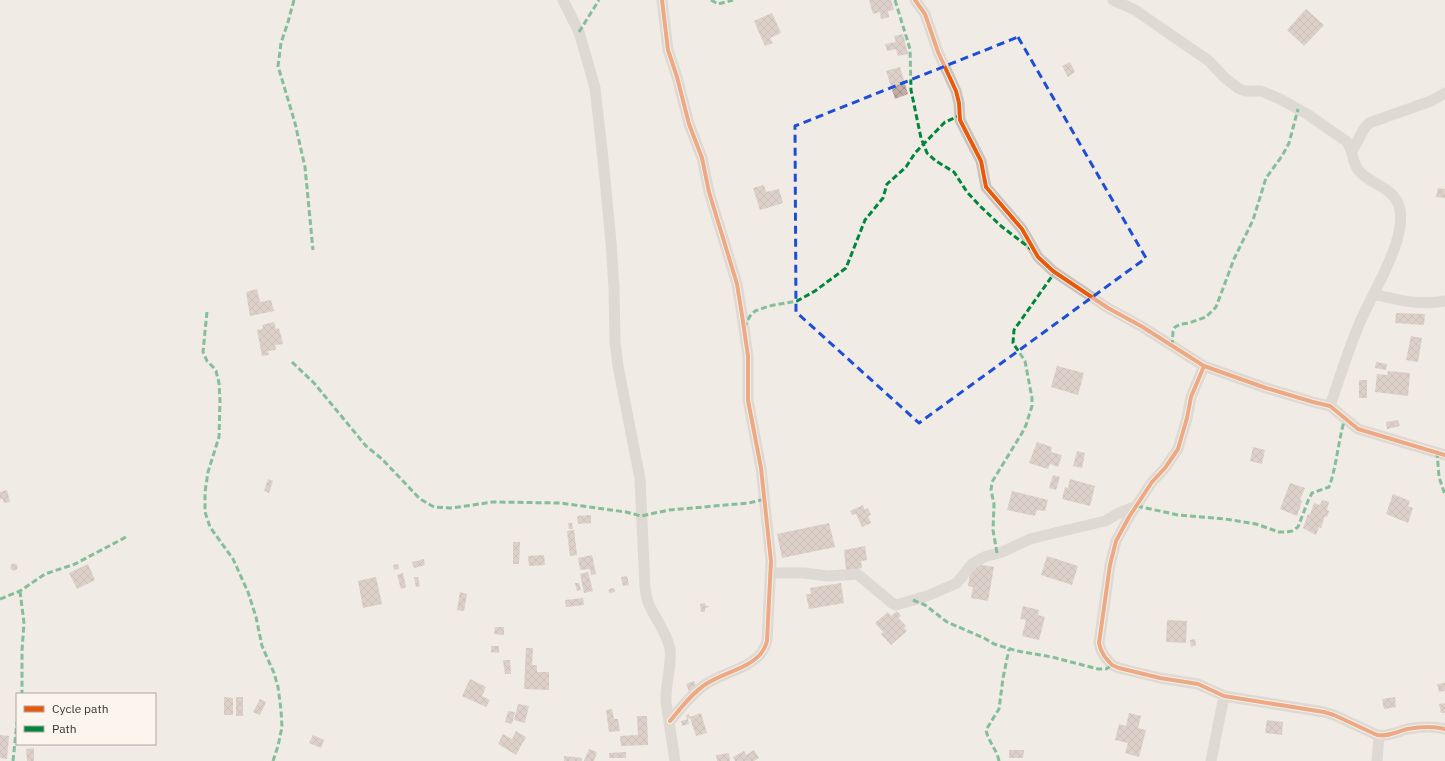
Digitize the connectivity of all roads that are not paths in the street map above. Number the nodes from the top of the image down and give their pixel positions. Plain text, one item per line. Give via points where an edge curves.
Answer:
1 (563, 0) edge
2 (662, 0) edge
3 (915, 0) edge
4 (1113, 0) edge
5 (1442, 98) edge
6 (1352, 151) junction
7 (1374, 294) junction
8 (1445, 301) edge
9 (1204, 366) junction
10 (1330, 406) junction
11 (1445, 455) edge
12 (1137, 506) junction
13 (770, 572) junction
14 (1224, 696) junction
15 (670, 721) junction
16 (1445, 729) edge
17 (1379, 736) junction
18 (675, 761) edge
19 (1210, 761) edge
20 (1377, 761) edge

1 - 15 street via 579,32 595,88 610,234 615,342 640,480 647,601 666,636 670,650 665,694
2 - 13 street via 668,50 702,158 709,192 737,284 748,356 748,400 762,476
3 - 9 street via 925,14 938,52 956,91 960,120 981,161 986,187 1022,229 1038,257 1059,275 1108,308
4 - 6 street via 1135,10 1209,61 1238,88 1280,99 1346,141
5 - 6 street via 1369,123
6 - 7 street via 1358,170 1394,196 1400,207 1397,241
7 - 8 street via 1417,303
7 - 10 street via 1361,320
9 - 10 street via 1266,388
9 - 12 street via 1191,397 1178,449
10 - 11 street via 1358,429
12 - 13 street via 1105,521 1030,539 984,557 972,564 957,582 927,596 896,605 857,574 828,576
12 - 14 street via 1116,541 1099,643 1101,650 1112,665 1119,668 1198,684
13 - 15 street via 767,641 763,652 748,664 704,685
14 - 17 street via 1324,712
14 - 19 street
15 - 18 street
16 - 17 street via 1409,729
17 - 20 street

